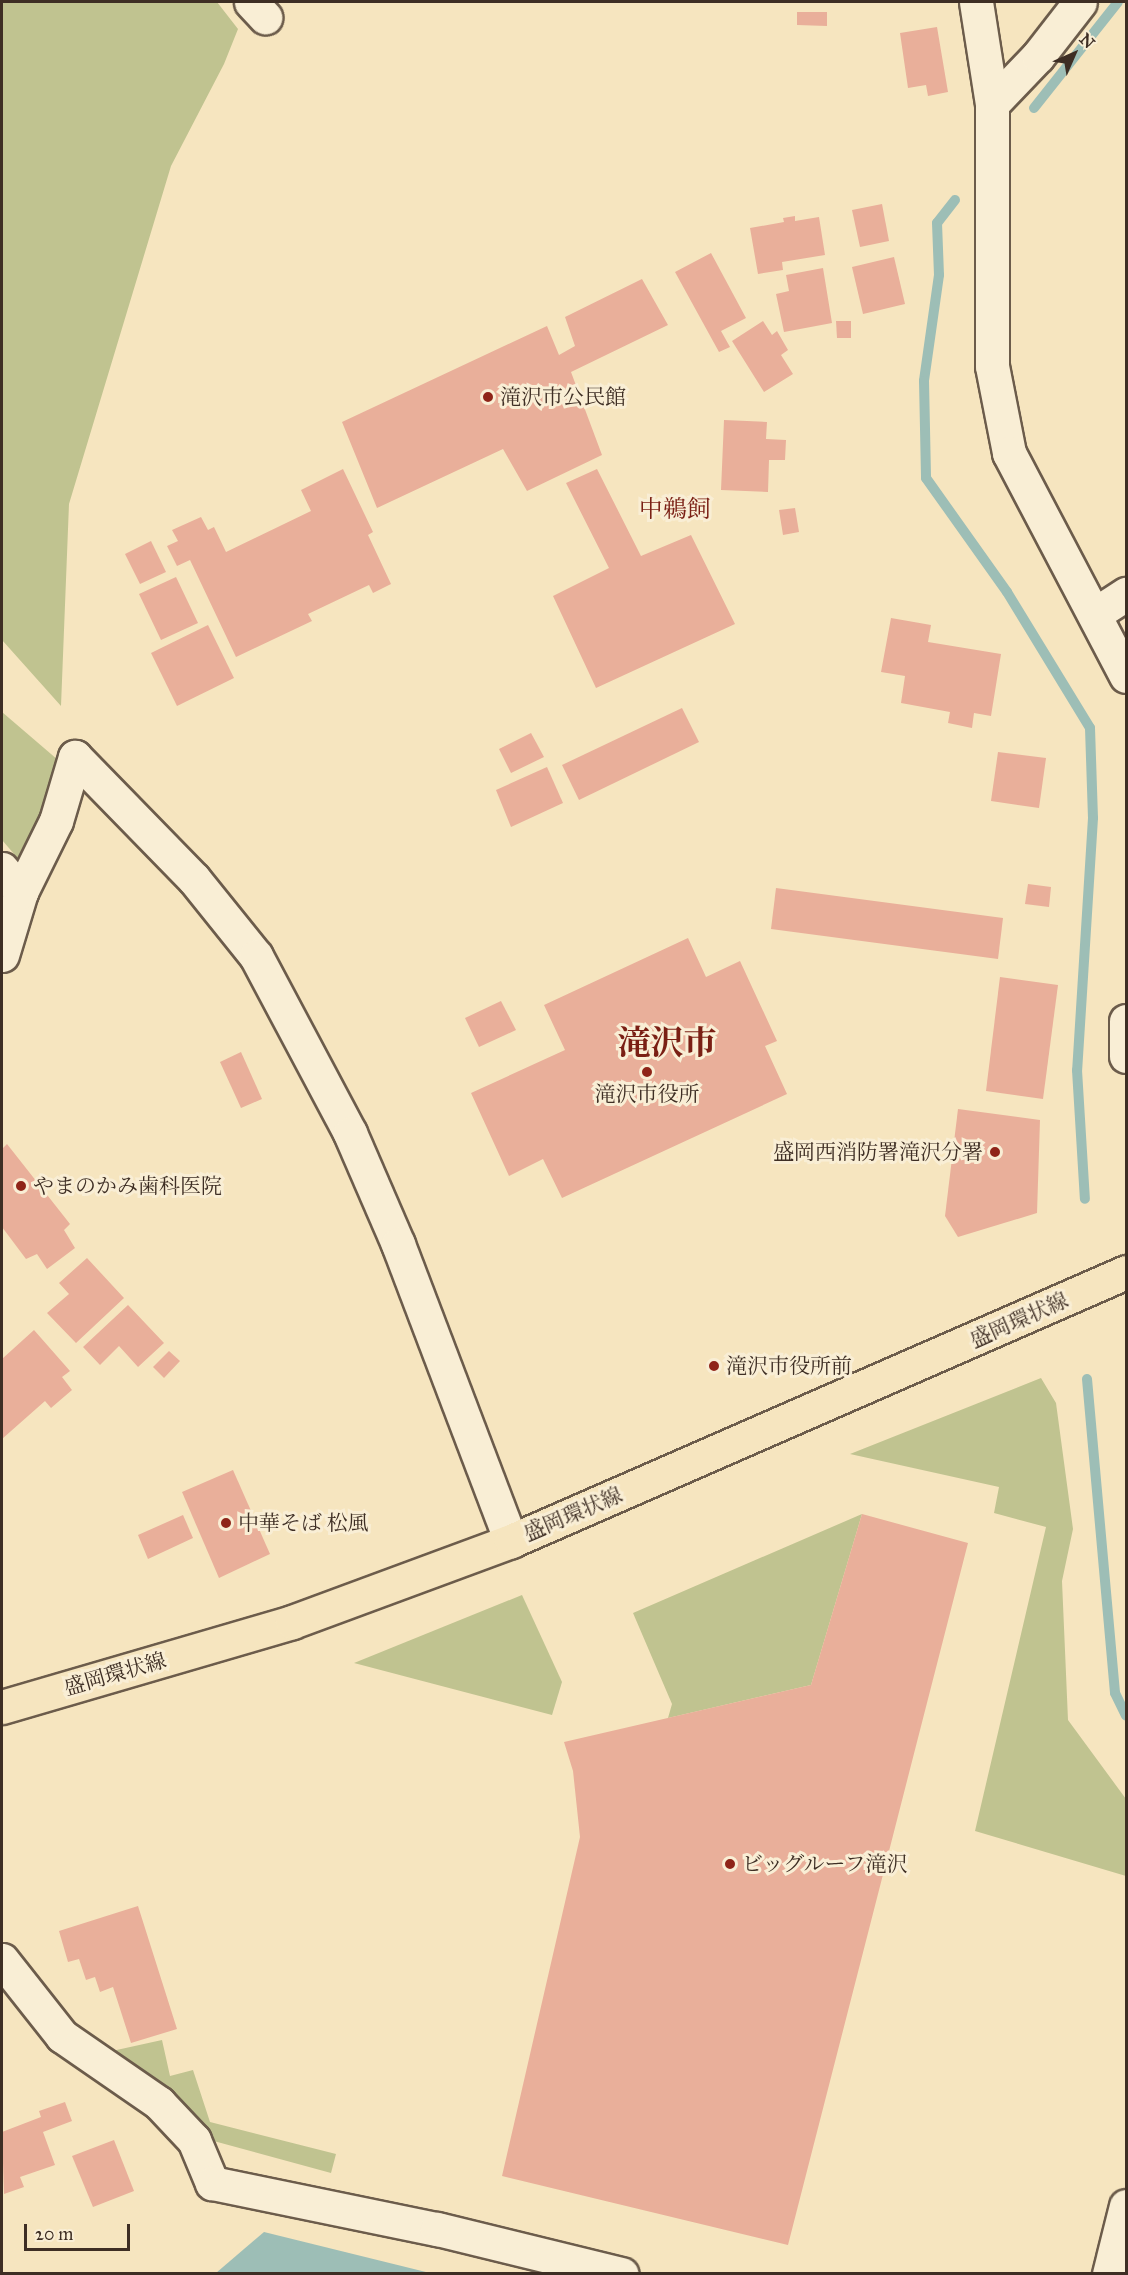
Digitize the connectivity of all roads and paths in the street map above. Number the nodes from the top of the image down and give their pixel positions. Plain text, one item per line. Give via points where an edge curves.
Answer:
1 (976, 2) edge
2 (1080, 2) edge
3 (992, 104) junction
4 (1126, 594) edge
5 (1095, 614) junction
6 (1126, 676) edge
7 (11, 880) edge
8 (2, 956) edge
9 (1126, 1022) edge
10 (1126, 1056) edge
11 (1126, 1272) edge
12 (511, 1541) junction
13 (2, 1707) edge
14 (2, 1960) edge
15 (1126, 2206) edge
16 (622, 2274) edge
17 (1109, 2274) edge

1 - 3 street
2 - 3 street via 1038,56
3 - 5 street via 992,366 1009,453
4 - 5 street
5 - 6 street
7 - 8 street
7 - 12 street via 56,821 75,757 194,879 256,956 350,1133 398,1244
9 - 10 street
11 - 12 main road, 盛岡環状線
12 - 13 main road, 盛岡環状線 via 292,1622
14 - 16 street via 63,2036 159,2103 194,2140 212,2183 437,2229
15 - 17 street

